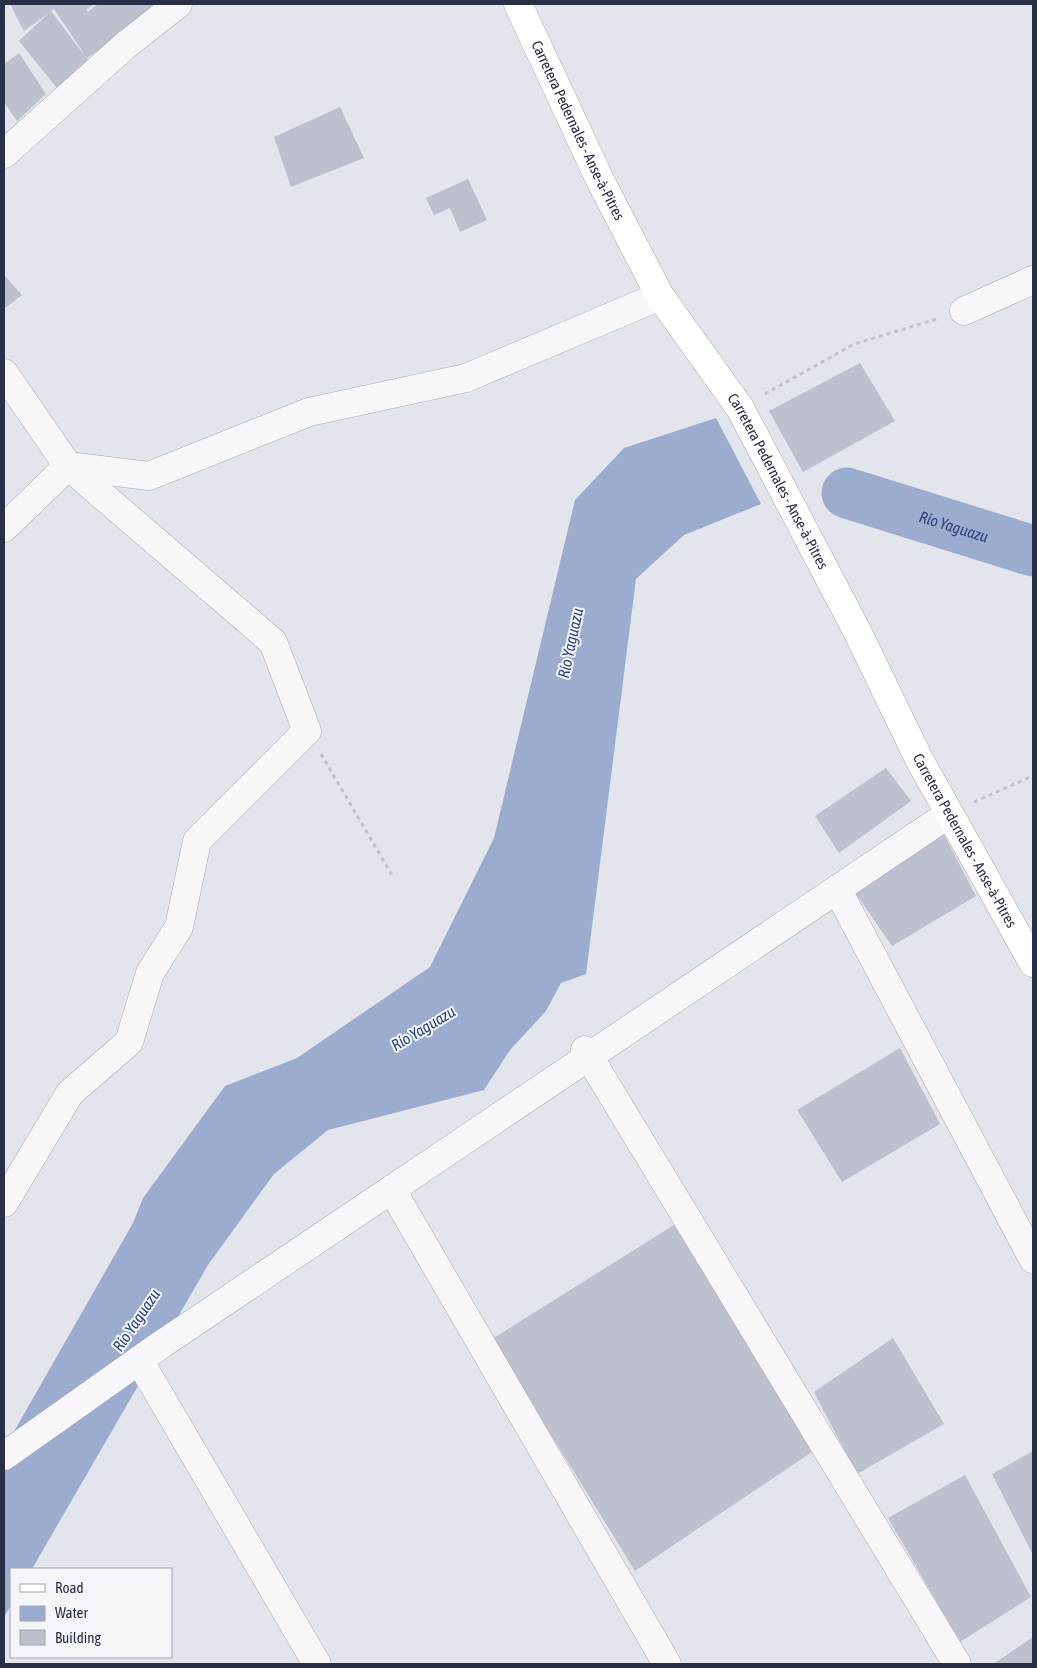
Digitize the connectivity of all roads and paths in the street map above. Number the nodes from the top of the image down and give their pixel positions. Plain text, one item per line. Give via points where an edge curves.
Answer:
1 (178, 4) edge
2 (518, 4) edge
3 (4, 154) edge
4 (1033, 280) edge
5 (660, 296) junction
6 (964, 311) joint
7 (4, 373) edge
8 (740, 408) junction
9 (68, 466) junction
10 (4, 528) edge
11 (307, 731) junction
12 (1033, 779) edge
13 (949, 814) junction
14 (392, 875) dead end
15 (837, 889) junction
16 (1033, 963) edge
17 (585, 1050) dead end
18 (392, 1190) junction
19 (4, 1203) edge
20 (1023, 1216) edge
21 (1033, 1259) edge
22 (139, 1360) junction
23 (4, 1456) edge
24 (317, 1664) edge
25 (668, 1664) edge
26 (957, 1664) edge

1 - 3 street via 127,44
2 - 5 main road, Carretera Pedernales - Anse-à-Pitres via 600,180
4 - 6 street
5 - 8 main road, Carretera Pedernales - Anse-à-Pitres
5 - 9 street via 466,378 309,412 149,476
6 - 8 path via 854,344
7 - 9 street
8 - 13 main road, Carretera Pedernales - Anse-à-Pitres
9 - 10 street
9 - 11 street via 273,642
11 - 14 path
11 - 19 street via 197,841 179,927 150,973 129,1042 70,1094
12 - 13 path via 1028,778
13 - 15 street
13 - 16 main road, Carretera Pedernales - Anse-à-Pitres
15 - 18 street
15 - 20 street
17 - 26 street
18 - 22 street
18 - 25 street
20 - 21 street
22 - 23 street
22 - 24 street

